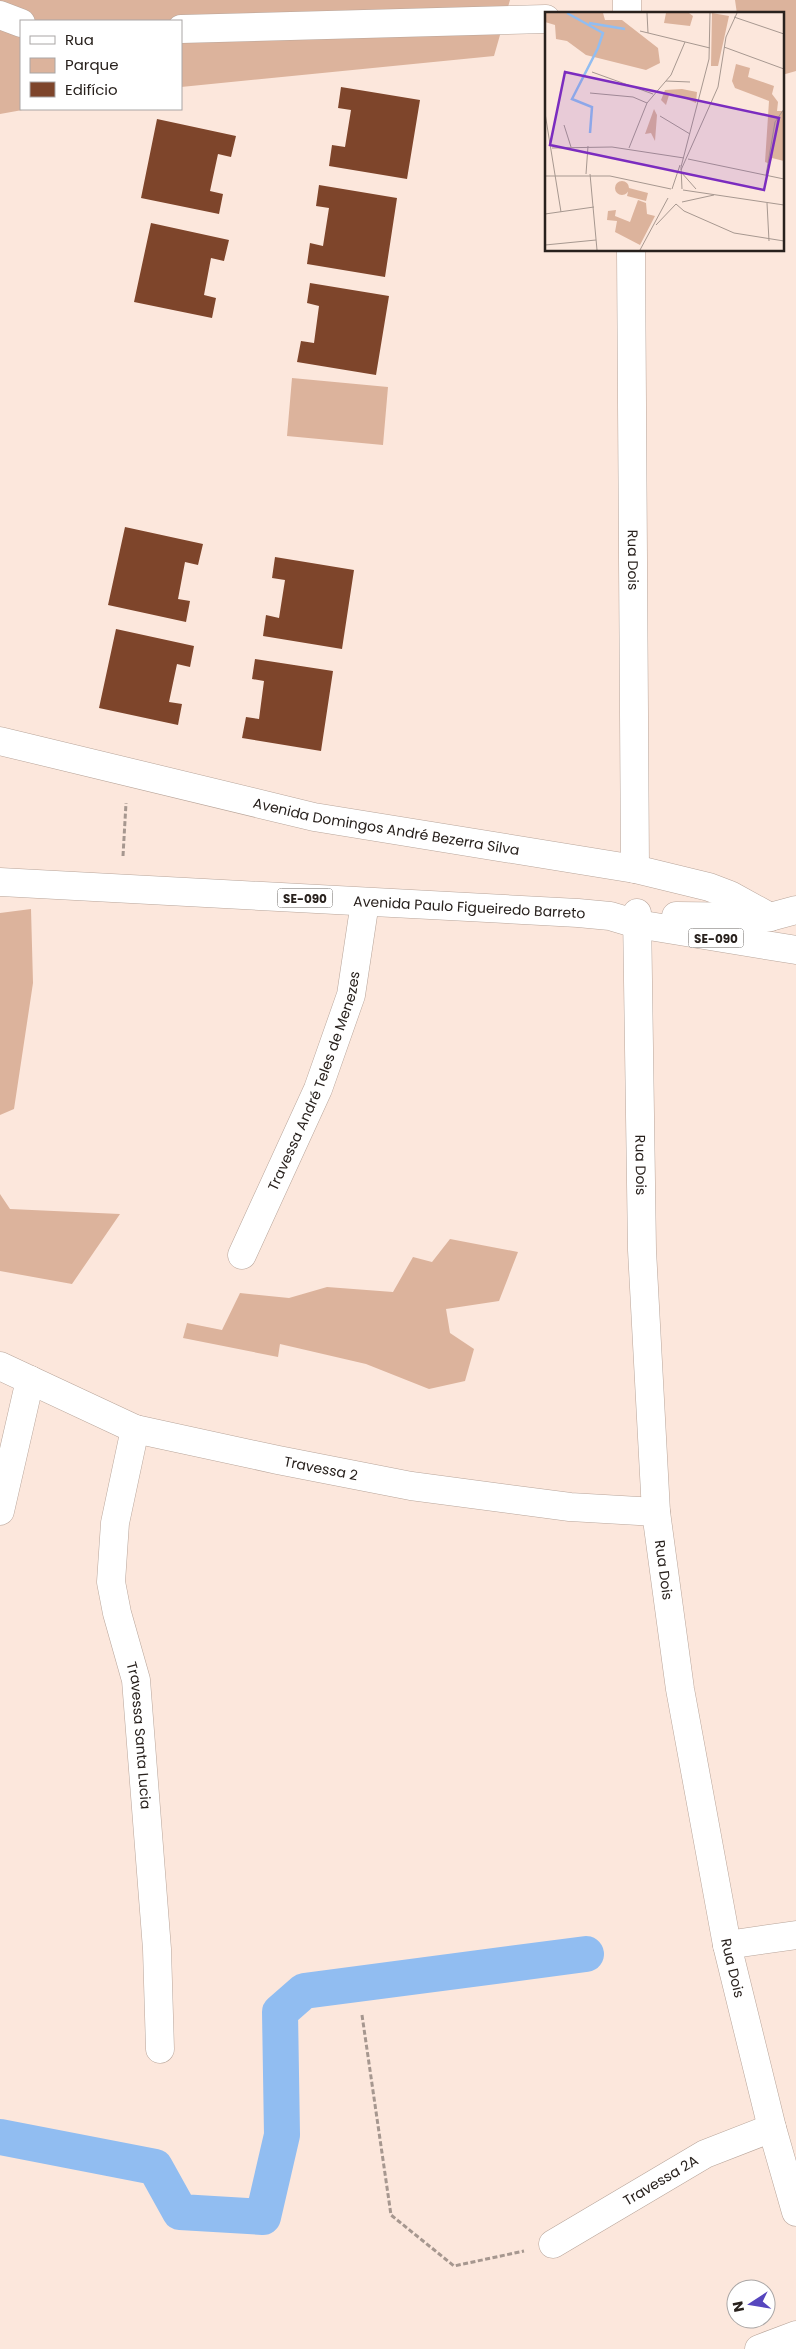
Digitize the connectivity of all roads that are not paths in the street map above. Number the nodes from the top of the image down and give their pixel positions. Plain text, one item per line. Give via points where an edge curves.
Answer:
1 (0, 15) edge
2 (545, 19) edge
3 (20, 23) edge
4 (182, 29) edge
5 (631, 251) edge
6 (0, 741) edge
7 (634, 869) junction
8 (0, 882) edge
9 (796, 894) edge
10 (365, 902) junction
11 (780, 914) edge
12 (637, 918) junction
13 (796, 950) edge
14 (242, 1255) dead end
15 (0, 1366) edge
16 (30, 1380) junction
17 (135, 1428) junction
18 (0, 1511) edge
19 (656, 1512) junction
20 (796, 1935) edge
21 (727, 1945) junction
22 (160, 2049) dead end
23 (772, 2128) junction
24 (796, 2212) edge
25 (553, 2244) road end
26 (796, 2334) edge
27 (758, 2349) edge

1 - 3 street
2 - 4 street
5 - 7 street, Rua Dois
6 - 7 street, Avenida Domingos André Bezerra Silva via 314,817
7 - 11 street, Avenida Domingos André Bezerra Silva via 709,887
8 - 10 street, Avenida Paulo Figueiredo Barreto / SE-090
9 - 11 street
10 - 12 street, Avenida Paulo Figueiredo Barreto / SE-090
10 - 14 street, Travessa André Teles de Menezes via 350,995 318,1089
11 - 12 street, Avenida Paulo Figueiredo Barreto / SE-090
12 - 13 street, Avenida Paulo Figueiredo Barreto / SE-090
12 - 19 street, Rua Dois via 642,1250
15 - 16 street, Travessa 2
16 - 17 street, Travessa 2
16 - 18 street
17 - 19 street, Travessa 2 via 411,1486 570,1507
17 - 22 street, Travessa Santa Lucia via 116,1523 111,1582 136,1680 158,1949
19 - 21 street, Rua Dois via 680,1689
20 - 21 street
21 - 23 street, Rua Dois
23 - 24 street, Rua Dois
23 - 25 street, Travessa 2A via 705,2154
26 - 27 street

